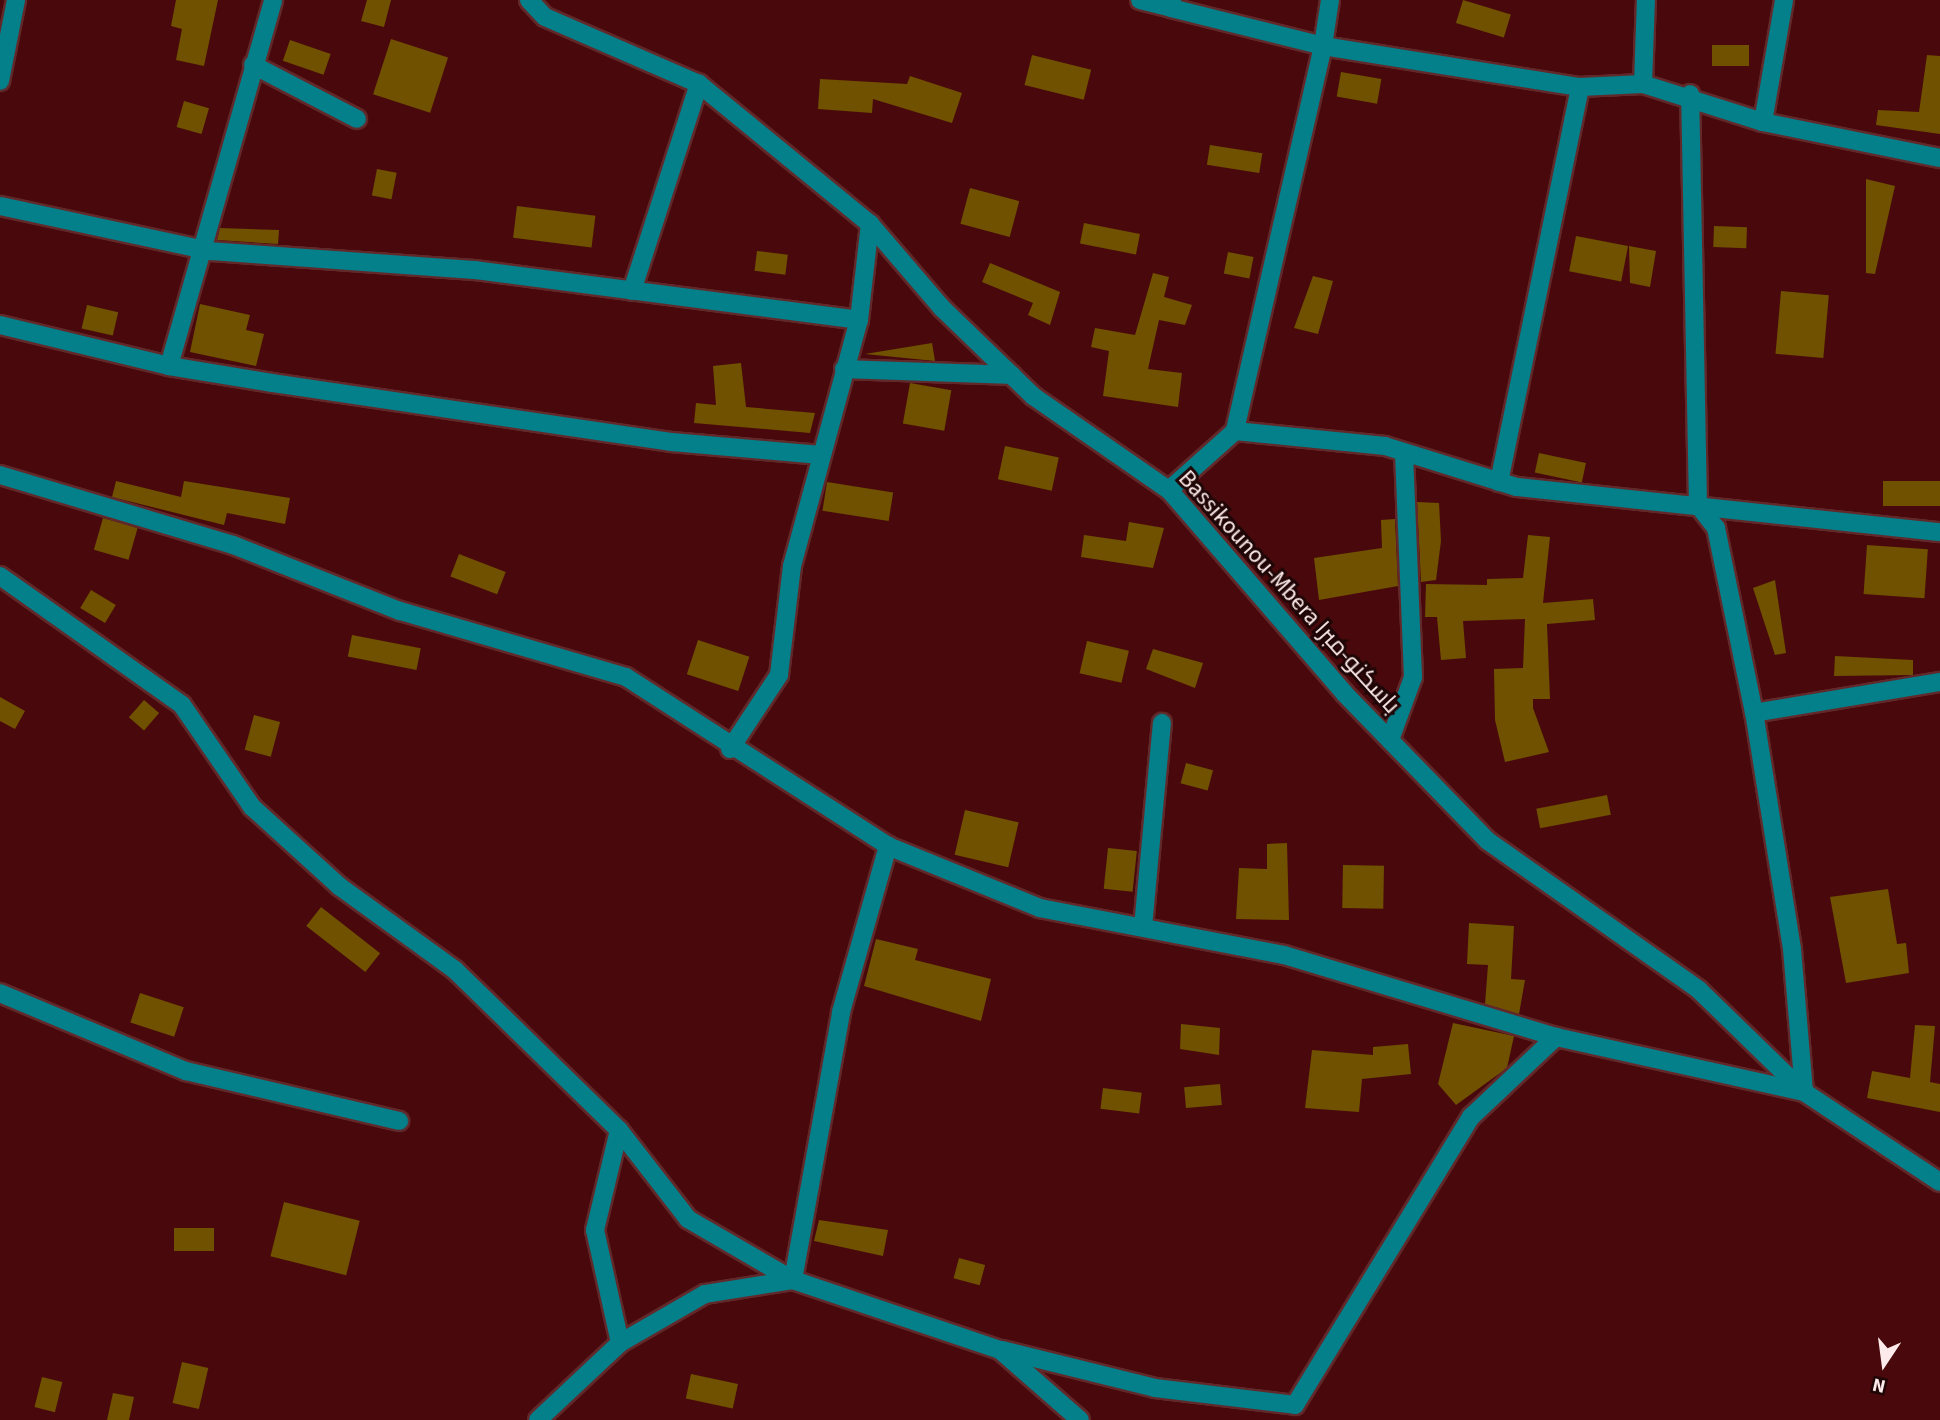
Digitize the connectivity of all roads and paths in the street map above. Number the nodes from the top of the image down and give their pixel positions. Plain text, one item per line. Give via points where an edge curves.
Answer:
1 (16, 0) edge
2 (273, 0) edge
3 (512, 0) edge
4 (1140, 0) edge
5 (1330, 0) edge
6 (1646, 0) edge
7 (1784, 0) edge
8 (532, 1) edge
9 (1172, 4) edge
10 (545, 17) junction
11 (1323, 46) junction
12 (253, 65) junction
13 (0, 80) edge
14 (699, 84) junction
15 (1643, 84) junction
16 (1580, 87) junction
17 (1690, 94) junction
18 (357, 119) dead end
19 (1763, 122) junction
20 (1940, 158) edge
21 (0, 206) edge
22 (870, 224) junction
23 (199, 247) junction
24 (632, 290) junction
25 (859, 320) junction
26 (0, 325) edge
27 (169, 366) junction
28 (844, 369) junction
29 (1012, 375) junction
30 (1235, 431) junction
31 (1404, 453) junction
32 (820, 455) junction
33 (0, 475) edge
34 (1499, 482) junction
35 (1169, 490) junction
36 (1698, 505) junction
37 (1940, 532) edge
38 (0, 576) edge
39 (1940, 682) edge
40 (1754, 713) junction
41 (1162, 723) dead end
42 (1390, 740) junction
43 (730, 750) junction
44 (888, 846) junction
45 (1143, 928) junction
46 (0, 993) edge
47 (1556, 1037) junction
48 (1804, 1092) junction
49 (399, 1121) dead end
50 (619, 1130) junction
51 (1940, 1182) edge
52 (793, 1280) junction
53 (620, 1343) junction
54 (1000, 1350) junction
55 (538, 1420) edge
56 (1080, 1420) edge

1 - 13 street
2 - 12 street
3 - 10 street
4 - 9 street
5 - 11 street
6 - 15 street
7 - 19 street
8 - 10 street, Bassikounou-Mbera باسكنو-مبرا
9 - 11 street
10 - 14 street, Bassikounou-Mbera باسكنو-مبرا
11 - 16 street
11 - 30 street
12 - 18 street
12 - 23 street
14 - 22 street, Bassikounou-Mbera باسكنو-مبرا
14 - 24 street
15 - 16 street
15 - 17 street
16 - 34 street
17 - 19 street
17 - 36 street
19 - 20 street
21 - 23 street
22 - 25 street
22 - 29 street, Bassikounou-Mbera باسكنو-مبرا via 942,308
23 - 24 street via 475,270
23 - 27 street
24 - 25 street
25 - 28 street
26 - 27 street
27 - 32 street via 672,442
28 - 29 street
28 - 32 street
29 - 35 street, Bassikounou-Mbera باسكنو-مبرا
30 - 31 street
30 - 35 street
31 - 34 street
31 - 42 street via 1413,677
32 - 43 street via 792,566 779,675
33 - 43 street via 233,545 400,611 626,677
34 - 36 street
35 - 42 street, Bassikounou-Mbera باسكنو-مبرا
36 - 37 street
36 - 40 street via 1716,528
38 - 50 street via 182,705 252,807 339,886 455,970
39 - 40 street
40 - 48 street via 1792,949
41 - 45 street
42 - 48 street, Bassikounou-Mbera باسكنو-مبرا via 1488,841 1699,990
43 - 44 street
44 - 45 street via 1040,908
44 - 52 street via 841,1012
45 - 47 street via 1284,955
46 - 49 street via 186,1071
47 - 48 street
47 - 54 street via 1471,1117 1295,1405 1155,1388
48 - 51 street, Bassikounou-Mbera باسكنو-مبرا
50 - 52 street via 688,1219
50 - 53 street via 595,1230
52 - 53 street via 705,1294
52 - 54 street
53 - 55 street
54 - 56 street

